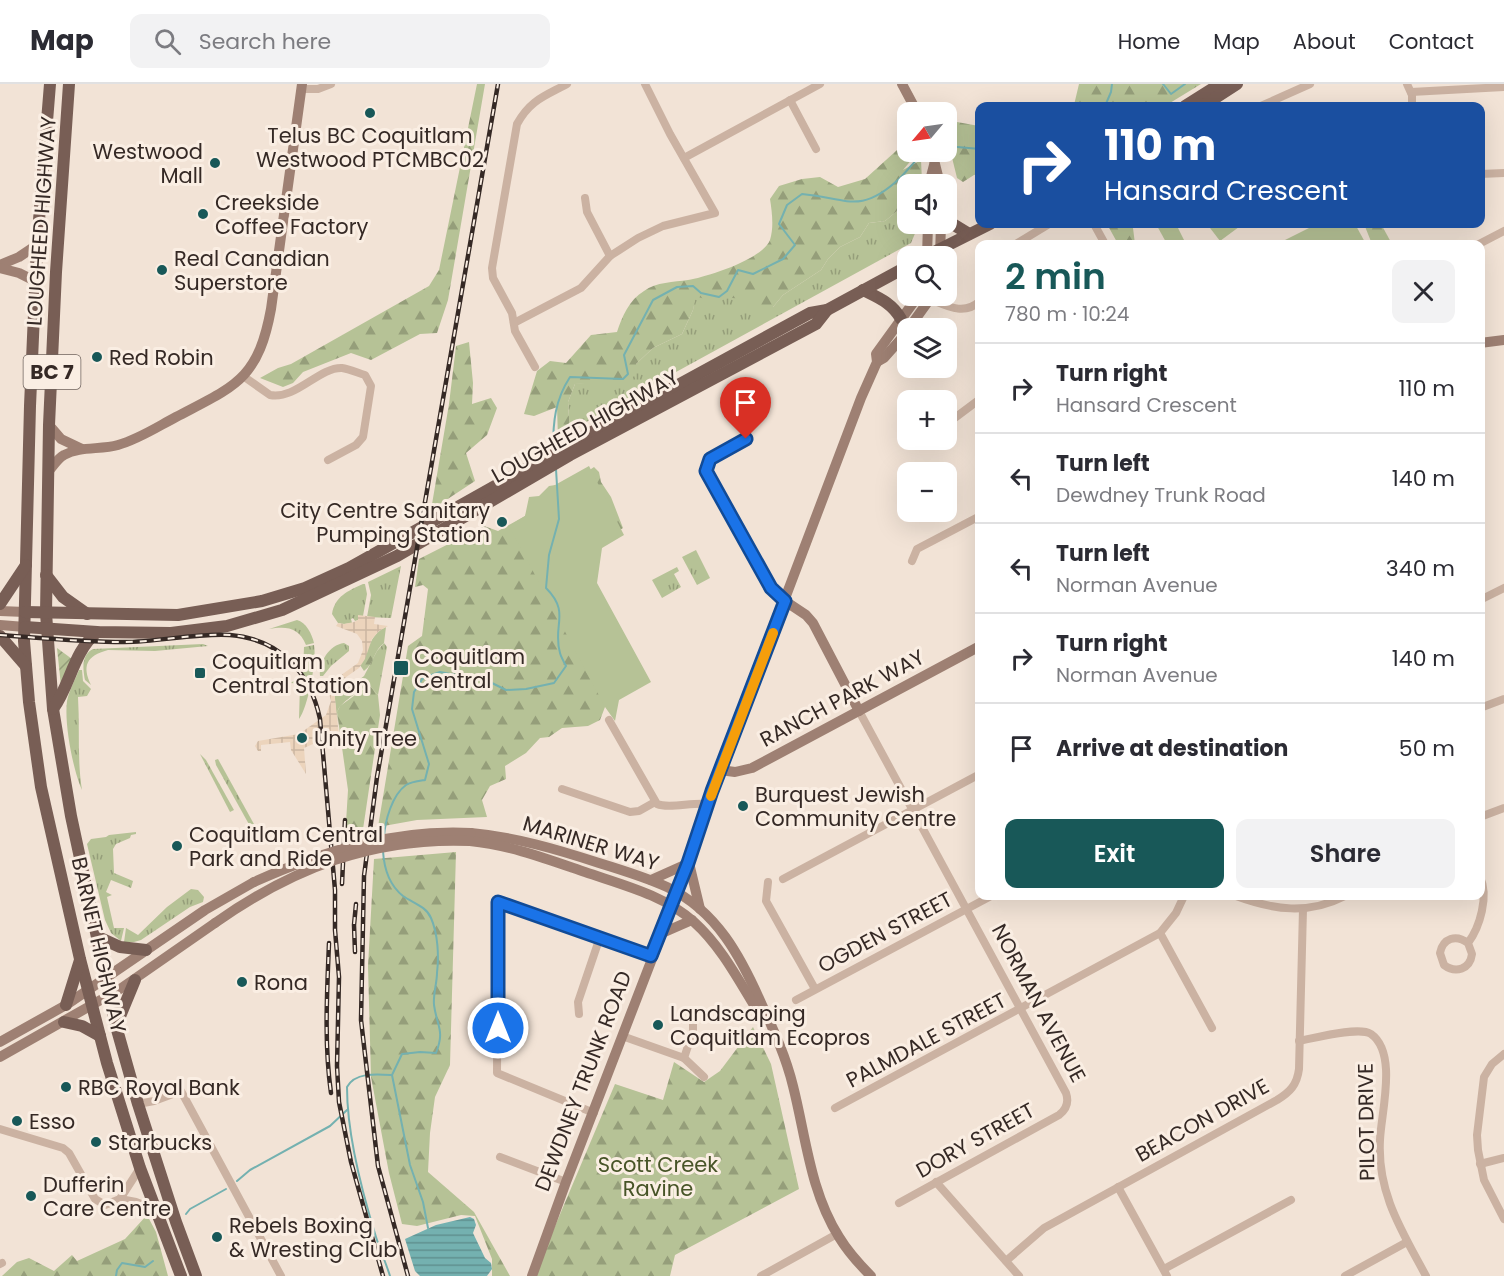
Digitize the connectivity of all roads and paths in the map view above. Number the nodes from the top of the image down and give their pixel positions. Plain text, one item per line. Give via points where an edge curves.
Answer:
1 (50, 84) edge
2 (69, 84) edge
3 (331, 84) edge
4 (567, 84) edge
5 (645, 84) edge
6 (820, 84) edge
7 (902, 84) edge
8 (1220, 84) edge
9 (1237, 84) edge
10 (1310, 84) edge
11 (302, 87) edge
12 (1504, 87) edge
13 (1409, 88) edge
14 (790, 100) junction
15 (912, 102) edge
16 (1191, 102) edge
17 (1209, 102) edge
18 (1270, 102) edge
19 (816, 149) dead end
20 (684, 158) junction
21 (1504, 173) edge
22 (1485, 174) edge
23 (585, 198) dead end
24 (957, 227) edge
25 (982, 228) edge
26 (1042, 228) edge
27 (1504, 231) edge
28 (969, 234) junction
29 (1023, 240) edge
30 (1485, 241) edge
31 (37, 245) junction
32 (951, 246) edge
33 (610, 256) junction
34 (0, 267) edge
35 (897, 272) edge
36 (35, 281) junction
37 (863, 290) junction
38 (975, 305) edge
39 (923, 306) edge
40 (947, 306) edge
41 (901, 318) edge
42 (913, 318) edge
43 (514, 323) junction
44 (897, 334) edge
45 (1504, 340) edge
46 (1485, 342) edge
47 (535, 367) dead end
48 (243, 376) junction
49 (975, 403) edge
50 (957, 416) edge
51 (49, 425) junction
52 (746, 439) dead end
53 (82, 449) junction
54 (328, 460) dead end
55 (548, 461) junction
56 (48, 472) junction
57 (975, 519) edge
58 (912, 561) dead end
59 (26, 565) junction
60 (46, 575) junction
61 (1504, 588) edge
62 (1485, 598) edge
63 (785, 601) junction
64 (0, 604) edge
65 (0, 611) edge
66 (25, 612) junction
67 (46, 613) junction
68 (87, 614) junction
69 (0, 625) edge
70 (24, 627) junction
71 (46, 628) junction
72 (97, 632) junction
73 (0, 636) edge
74 (975, 649) edge
75 (26, 666) junction
76 (1504, 699) edge
77 (1485, 706) edge
78 (53, 709) junction
79 (859, 711) junction
80 (609, 720) dead end
81 (720, 770) junction
82 (975, 777) edge
83 (562, 789) dead end
84 (655, 802) junction
85 (708, 804) junction
86 (1504, 808) edge
87 (913, 809) junction
88 (1485, 815) edge
89 (470, 837) junction
90 (688, 863) junction
91 (783, 879) dead end
92 (651, 880) junction
93 (768, 882) dead end
94 (676, 892) junction
95 (983, 900) edge
96 (1182, 900) edge
97 (1248, 900) edge
98 (1332, 900) edge
99 (1483, 900) edge
100 (671, 905) junction
101 (967, 908) junction
102 (700, 909) junction
103 (1303, 909) junction
104 (692, 920) junction
105 (1160, 933) junction
106 (660, 934) junction
107 (98, 937) junction
108 (600, 937) junction
109 (1468, 943) junction
110 (146, 950) junction
111 (651, 956) junction
112 (80, 959) junction
113 (107, 978) junction
114 (135, 980) junction
115 (815, 989) junction
116 (88, 991) junction
117 (110, 995) junction
118 (796, 1000) dead end
119 (66, 1005) junction
120 (92, 1005) junction
121 (1021, 1009) junction
122 (693, 1013) dead end
123 (579, 1014) dead end
124 (64, 1022) junction
125 (116, 1026) junction
126 (1212, 1028) dead end
127 (100, 1036) junction
128 (622, 1036) junction
129 (1299, 1041) junction
130 (0, 1042) edge
131 (781, 1048) junction
132 (1504, 1054) edge
133 (0, 1057) edge
134 (684, 1058) junction
135 (704, 1077) dead end
136 (138, 1104) junction
137 (835, 1108) dead end
138 (1066, 1108) joint
139 (594, 1113) junction
140 (0, 1129) edge
141 (500, 1157) dead end
142 (1504, 1158) edge
143 (1480, 1164) junction
144 (140, 1168) junction
145 (566, 1182) junction
146 (936, 1182) junction
147 (1118, 1187) junction
148 (120, 1199) junction
149 (1291, 1200) dead end
150 (899, 1203) dead end
151 (155, 1209) junction
152 (1504, 1219) edge
153 (837, 1234) junction
154 (1407, 1242) junction
155 (1006, 1261) junction
156 (1166, 1273) edge
157 (181, 1276) edge
158 (196, 1276) edge
159 (280, 1276) edge
160 (532, 1276) edge
161 (760, 1276) edge
162 (871, 1276) edge
163 (1019, 1276) edge
164 (1345, 1276) edge
165 (1426, 1276) edge

1 - 31 main road, LOUGHEED HIGHWAY / BC 7
2 - 51 main road, LOUGHEED HIGHWAY / BC 7
3 - 11 street via 318,89
4 - 43 street via 536,100 517,123 492,268
5 - 20 street
6 - 14 street
7 - 15 main road
8 - 16 main road
9 - 17 main road
10 - 18 street
11 - 48 main road via 268,330 261,352
12 - 13 street
14 - 19 street
14 - 20 street
20 - 33 street via 715,213 663,226
21 - 22 street
23 - 33 street via 587,212
24 - 28 main road
25 - 28 main road
26 - 29 street
27 - 30 street
28 - 32 main road
31 - 34 main road
31 - 36 main road, LOUGHEED HIGHWAY / BC 7
33 - 43 street via 581,288
34 - 36 main road
35 - 37 main road, LOUGHEED HIGHWAY
36 - 59 main road, LOUGHEED HIGHWAY / BC 7
37 - 41 main road via 887,302
37 - 55 main road, LOUGHEED HIGHWAY via 827,310 816,324
38 - 40 street via 960,309
39 - 42 main road, DEWDNEY TRUNK ROAD
43 - 47 street
44 - 63 main road, DEWDNEY TRUNK ROAD via 876,354 877,362
45 - 46 main road
48 - 53 main road via 221,393 134,439 102,449
48 - 54 street via 270,395 281,396 341,368 365,375 371,386 363,437
49 - 50 street
51 - 53 main road via 61,439
51 - 56 main road, LOUGHEED HIGHWAY / BC 7
52 - 63 street, NORMAN AVENUE via 710,459 706,471 771,588
53 - 56 main road via 62,455
55 - 68 main road, LOUGHEED HIGHWAY via 349,568 291,593 232,608 178,615
55 - 72 main road, LOUGHEED HIGHWAY via 397,556 282,610 241,623 194,631
56 - 60 main road, LOUGHEED HIGHWAY / BC 7
57 - 58 street via 917,549
59 - 64 main road
59 - 66 main road, LOUGHEED HIGHWAY / BC 7
60 - 67 main road, LOUGHEED HIGHWAY / BC 7
60 - 68 main road via 63,597
61 - 62 street
63 - 79 main road, NORMAN AVENUE via 813,622
63 - 81 main road, DEWDNEY TRUNK ROAD
65 - 66 main road
66 - 67 main road, LOUGHEED HIGHWAY
66 - 70 main road, BARNET HIGHWAY / BC 7
67 - 68 main road, LOUGHEED HIGHWAY
67 - 71 main road, LOUGHEED HIGHWAY / BC 7
69 - 70 main road
70 - 71 main road, LOUGHEED HIGHWAY
70 - 75 main road, BARNET HIGHWAY
71 - 72 main road, LOUGHEED HIGHWAY
71 - 78 main road, BARNET HIGHWAY
72 - 78 main road via 81,648 63,695
73 - 75 main road
74 - 79 main road, RANCH PARK WAY
75 - 112 main road, BARNET HIGHWAY via 41,788
76 - 77 street
78 - 107 main road, BARNET HIGHWAY via 73,826
79 - 81 main road, RANCH PARK WAY via 752,768
79 - 87 street, NORMAN AVENUE
80 - 84 street
81 - 85 main road, DEWDNEY TRUNK ROAD
82 - 87 street
83 - 84 street via 630,812
84 - 85 street via 662,806
85 - 90 main road, DEWDNEY TRUNK ROAD
86 - 88 street
87 - 91 street
87 - 101 street, NORMAN AVENUE
89 - 92 main road, MARINER WAY via 521,840 555,848
89 - 100 main road, MARINER WAY via 522,851
89 - 110 main road, MARINER WAY, bridge via 432,833 343,848 254,882
89 - 114 main road, MARINER WAY, bridge via 368,850 279,882
90 - 92 main road
90 - 94 main road, DEWDNEY TRUNK ROAD
90 - 102 main road
92 - 94 main road, MARINER WAY
93 - 115 street via 766,901
94 - 100 main road, DEWDNEY TRUNK ROAD
94 - 102 main road, MARINER WAY
95 - 101 street, OGDEN STREET
96 - 105 street
97 - 103 street via 1270,907
98 - 103 street
99 - 109 street via 1477,927
100 - 104 main road, MARINER WAY
100 - 106 main road, DEWDNEY TRUNK ROAD
101 - 115 street, OGDEN STREET
101 - 121 street, NORMAN AVENUE
102 - 131 main road, MARINER WAY via 736,951
103 - 129 street, BEACON DRIVE
104 - 106 main road
104 - 131 main road, MARINER WAY via 719,949
105 - 121 street, PALMDALE STREET
105 - 126 street
106 - 111 main road, DEWDNEY TRUNK ROAD
107 - 110 main road via 120,947
107 - 113 main road, BARNET HIGHWAY
108 - 111 street
108 - 123 street via 578,1002
108 - 139 street via 498,902 497,1074
109 - 109 street via 1458,938 1444,943 1440,953 1444,965 1454,970 1468,965 1472,954
110 - 113 main road, MARINER WAY
111 - 128 main road, DEWDNEY TRUNK ROAD
112 - 116 main road, BARNET HIGHWAY
112 - 119 main road
113 - 116 main road, MARINER WAY
113 - 117 main road, BARNET HIGHWAY
114 - 117 main road, MARINER WAY
114 - 125 main road
115 - 118 street, OGDEN STREET
116 - 119 main road, MARINER WAY
116 - 120 main road, BARNET HIGHWAY
117 - 120 main road, MARINER WAY
117 - 125 main road, BARNET HIGHWAY
119 - 130 main road, MARINER WAY
120 - 124 main road, MARINER WAY
120 - 127 main road, BARNET HIGHWAY
121 - 137 street, PALMDALE STREET
121 - 138 street, NORMAN AVENUE via 1066,1093
122 - 134 street via 693,1031
124 - 127 main road
124 - 133 main road, MARINER WAY
125 - 136 main road, BARNET HIGHWAY
127 - 144 main road, BARNET HIGHWAY
128 - 134 street
128 - 139 main road, DEWDNEY TRUNK ROAD
129 - 147 street, BEACON DRIVE via 1298,1079 1291,1090
129 - 154 street, PILOT DRIVE via 1360,1031 1371,1034 1380,1046 1386,1076 1380,1140 1382,1174 1389,1206
131 - 153 main road, MARINER WAY via 794,1086 817,1192
132 - 143 street via 1492,1064 1483,1082 1477,1135
134 - 135 street
136 - 158 main road, BARNET HIGHWAY
136 - 159 street via 181,1091
138 - 146 street, DORY STREET
139 - 145 main road, DEWDNEY TRUNK ROAD
140 - 148 street via 63,1148 99,1202 108,1205
141 - 145 street
142 - 143 street
143 - 152 street via 1486,1187
144 - 148 street
144 - 151 main road, BARNET HIGHWAY
145 - 160 main road, DEWDNEY TRUNK ROAD
146 - 150 street, DORY STREET
146 - 155 street
147 - 155 street, BEACON DRIVE via 1044,1228
147 - 156 street
148 - 151 street
149 - 156 street
151 - 157 main road, BARNET HIGHWAY
153 - 161 street
153 - 162 main road, MARINER WAY
154 - 164 street
154 - 165 street, PILOT DRIVE
155 - 163 street

